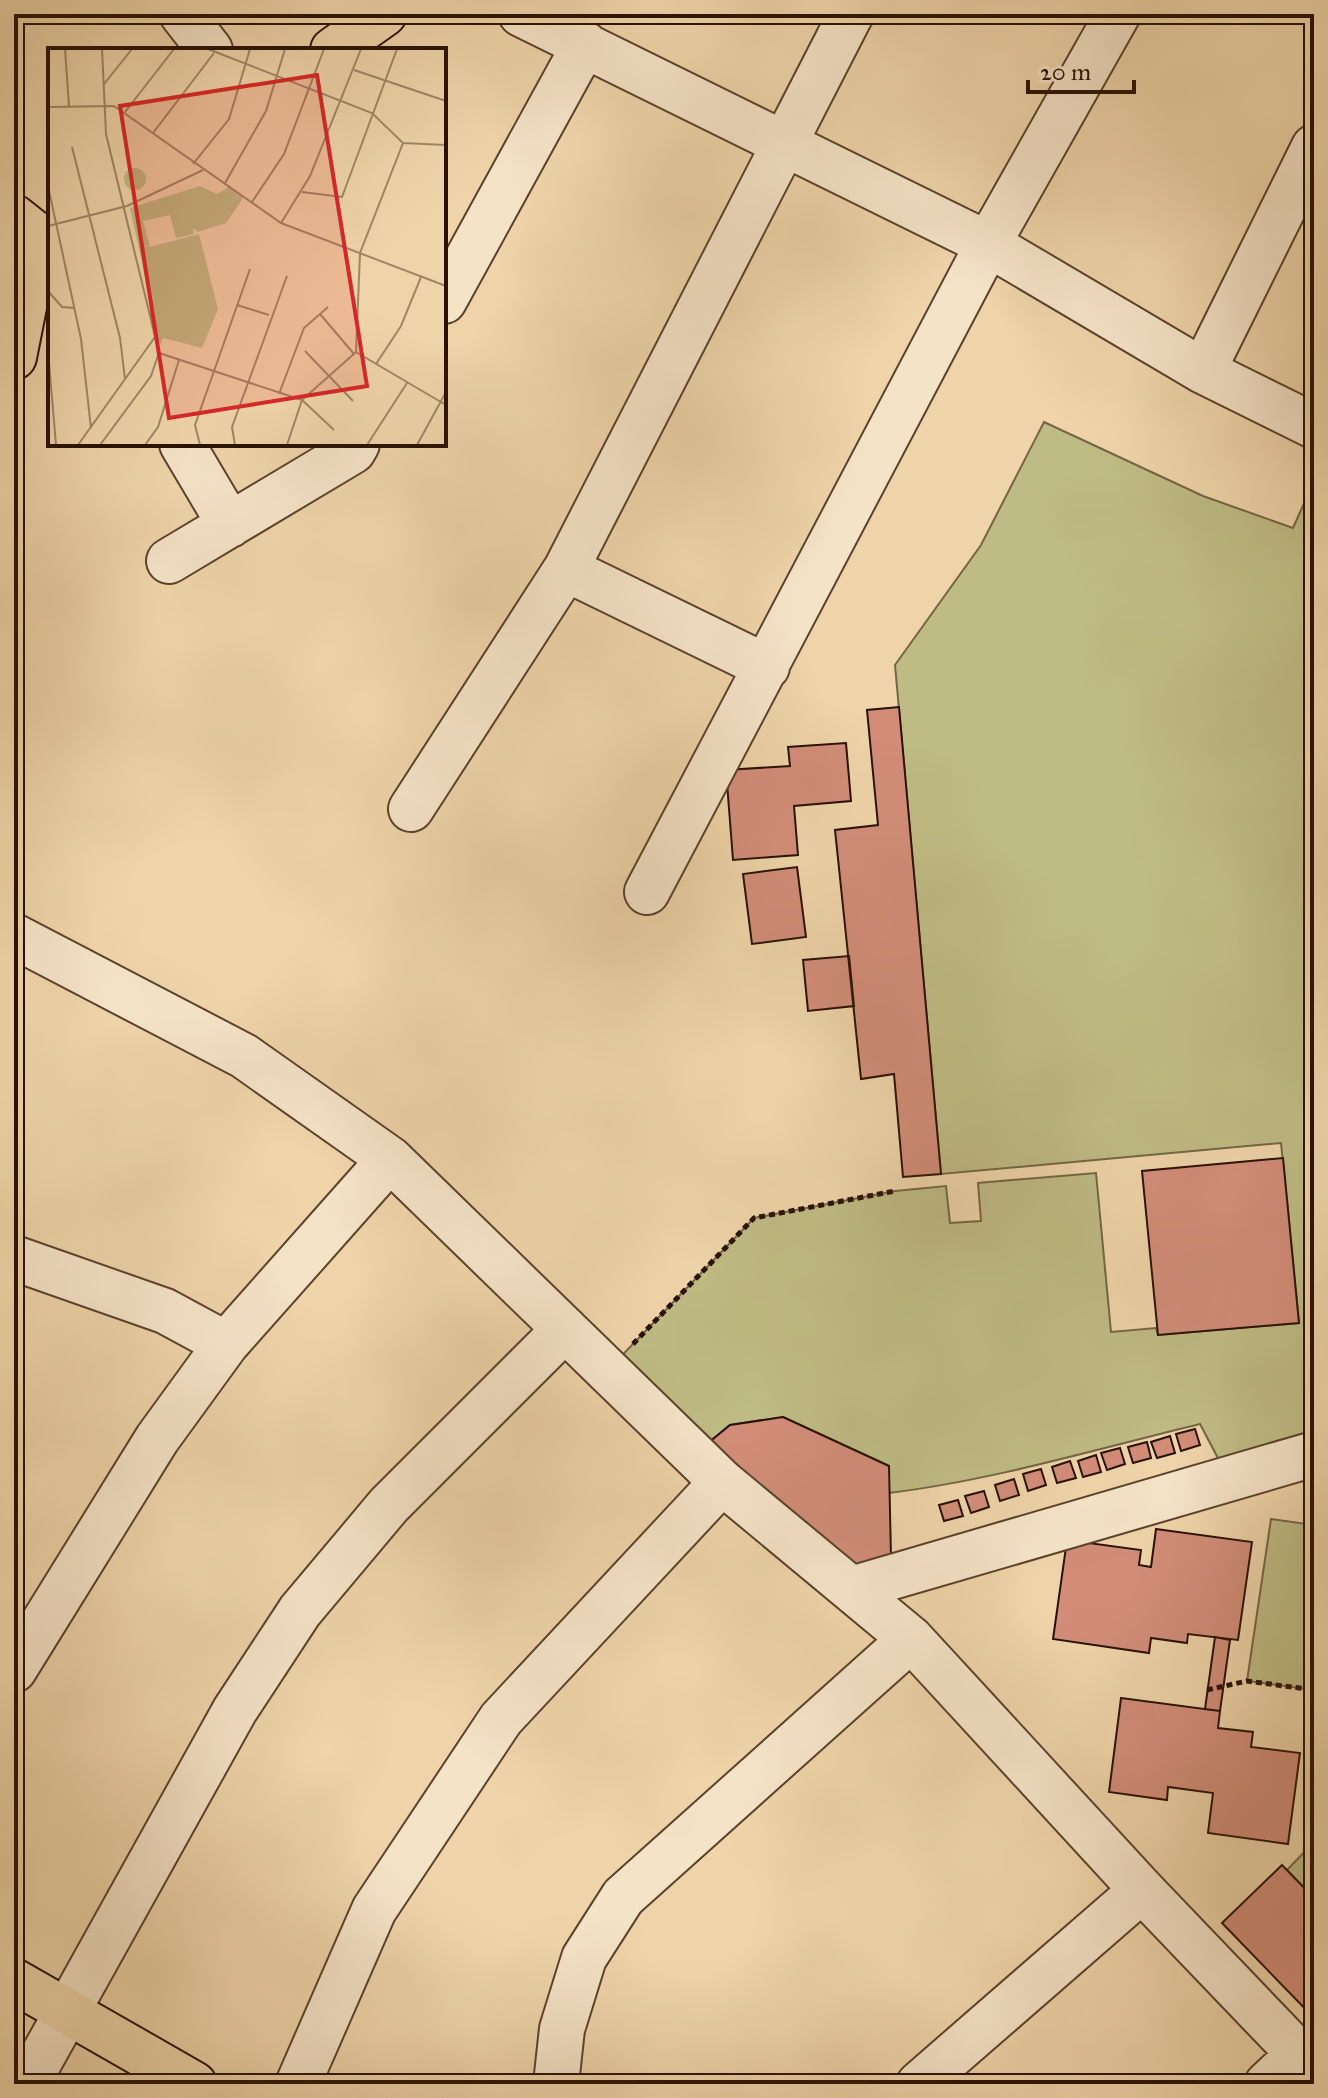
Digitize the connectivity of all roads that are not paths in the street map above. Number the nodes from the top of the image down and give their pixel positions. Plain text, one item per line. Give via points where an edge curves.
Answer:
1 (182, 14) edge
2 (384, 14) edge
3 (521, 14) edge
4 (851, 14) edge
5 (1118, 14) edge
6 (585, 44) junction
7 (208, 48) edge
8 (336, 48) edge
9 (783, 144) junction
10 (1314, 147) edge
11 (34, 227) edge
12 (988, 244) junction
13 (446, 297) edge
14 (14, 357) edge
15 (1203, 371) junction
16 (1314, 426) edge
17 (183, 446) edge
18 (356, 446) edge
19 (230, 525) junction
20 (169, 561) dead end
21 (566, 569) junction
22 (767, 667) junction
23 (411, 809) dead end
24 (647, 892) dead end
25 (14, 936) edge
26 (390, 1159) junction
27 (14, 1258) edge
28 (565, 1329) junction
29 (226, 1344) junction
30 (1314, 1454) edge
31 (722, 1482) junction
32 (851, 1589) junction
33 (911, 1639) junction
34 (14, 1670) edge
35 (1142, 1890) junction
36 (14, 1981) edge
37 (67, 2011) junction
38 (1306, 2060) edge
39 (27, 2084) edge
40 (194, 2084) edge
41 (298, 2084) edge
42 (556, 2084) edge
43 (919, 2084) edge
44 (1267, 2084) edge

1 - 7 street
2 - 8 main road
3 - 6 street
4 - 9 street
5 - 12 street
6 - 9 street
6 - 13 street
9 - 12 street
9 - 21 street
10 - 15 street
11 - 14 main road
12 - 15 street
12 - 22 street
15 - 16 street
17 - 19 street
18 - 19 street
19 - 20 street
21 - 22 street
21 - 23 street
22 - 24 street
25 - 26 street via 244,1056
26 - 28 street
26 - 29 street
27 - 29 street via 165,1311
28 - 31 street
28 - 37 street via 389,1505 300,1611 235,1710
29 - 34 street via 157,1439
30 - 32 street
31 - 32 street
31 - 41 street via 501,1719 374,1910
32 - 33 street
33 - 35 street
33 - 42 street via 623,1897 584,1958 562,2029
35 - 38 street
35 - 43 street
36 - 37 main road
37 - 39 street
37 - 40 main road
38 - 44 street

